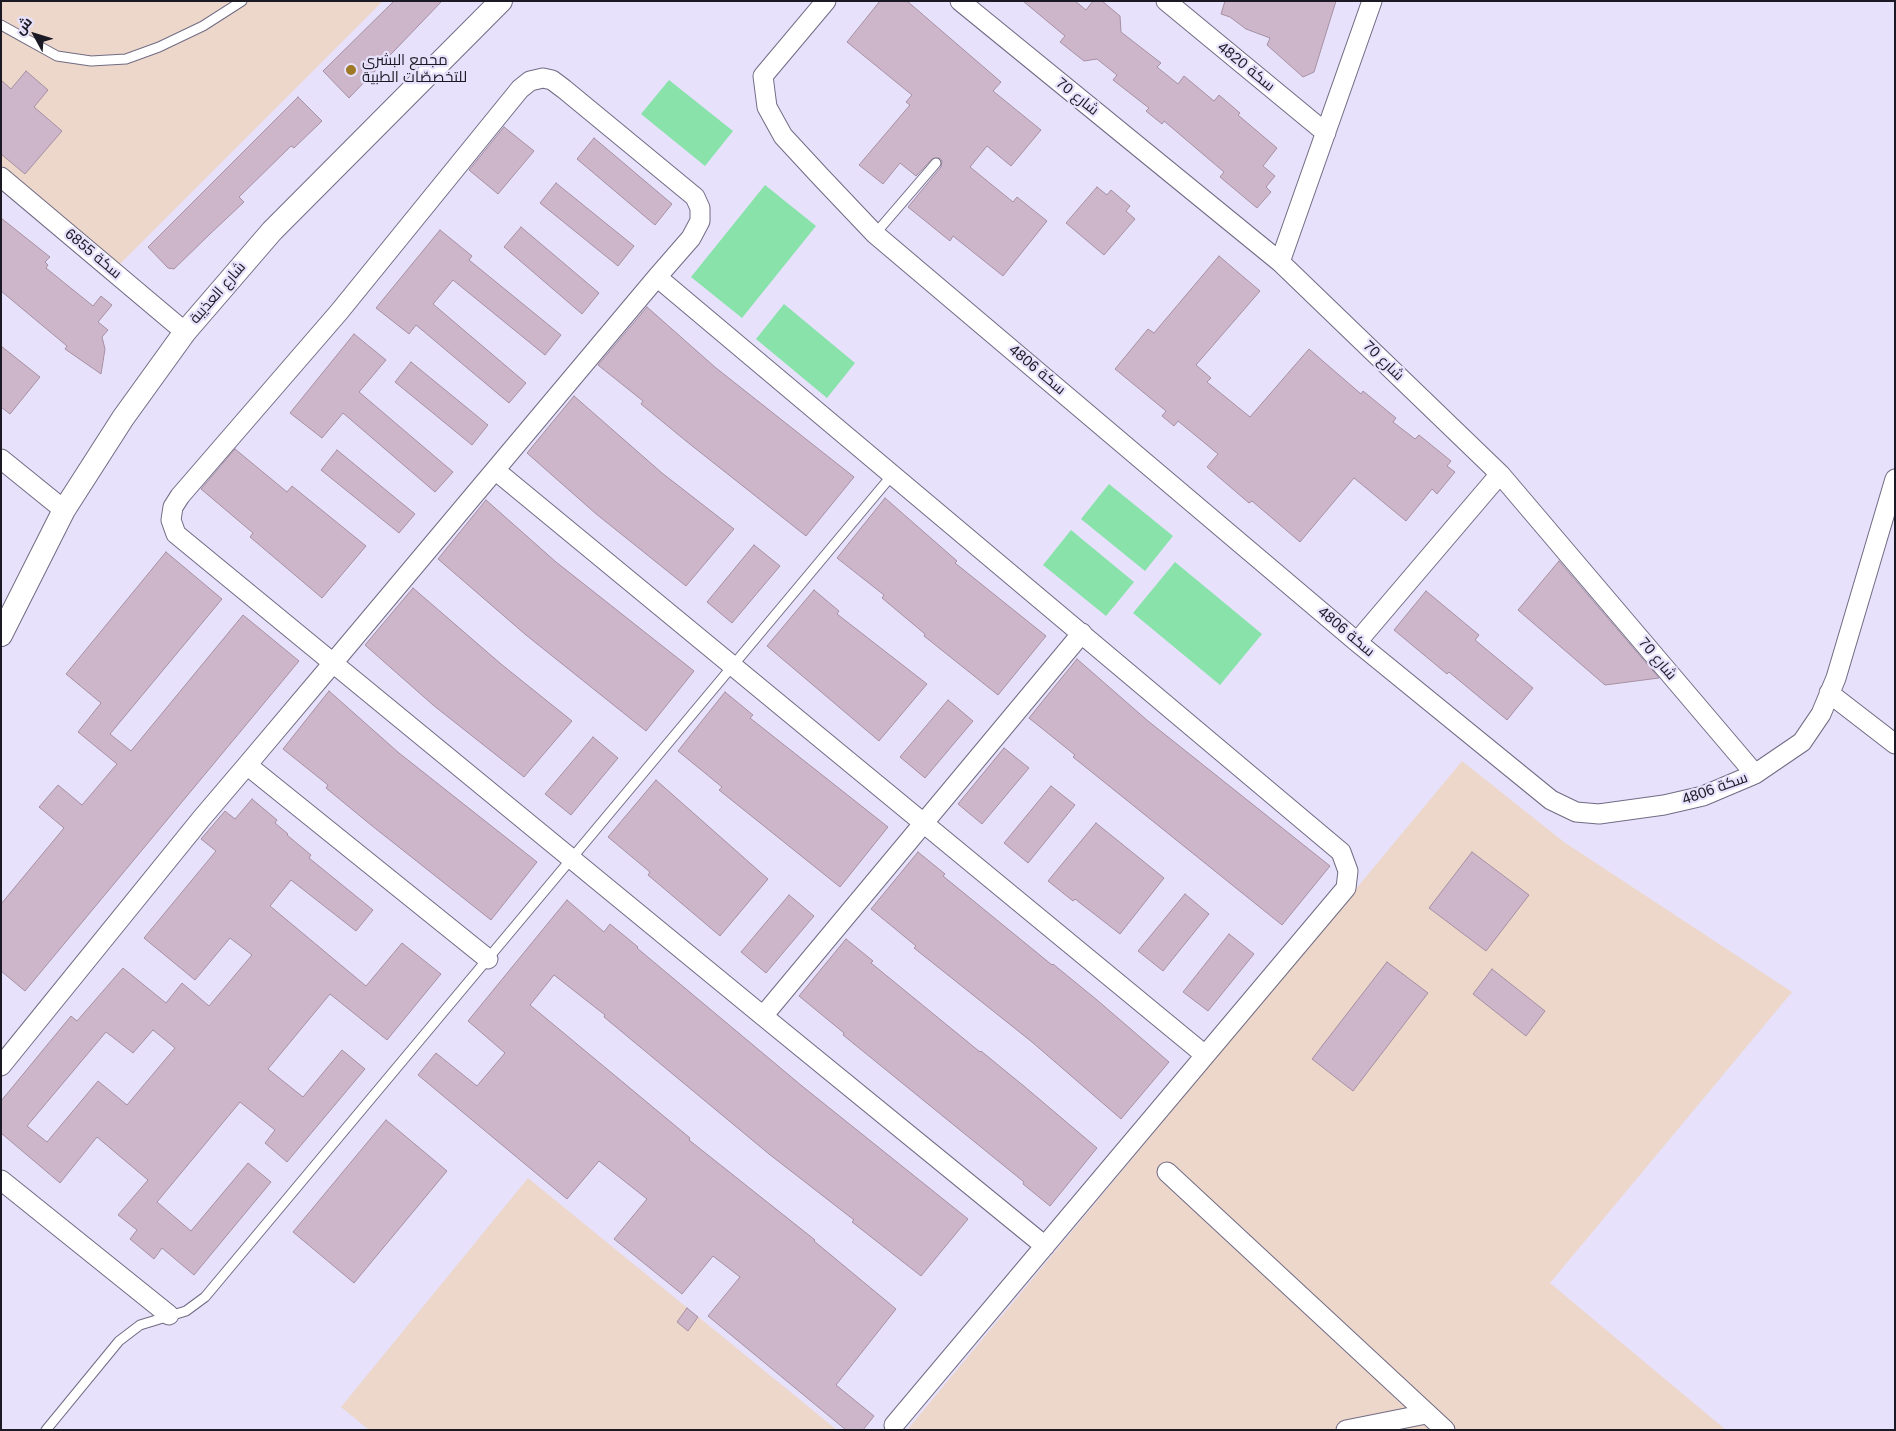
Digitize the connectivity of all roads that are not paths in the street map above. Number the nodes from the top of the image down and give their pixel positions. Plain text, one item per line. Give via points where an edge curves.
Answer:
1 (242, 1) edge
2 (501, 1) edge
3 (826, 1) edge
4 (960, 1) edge
5 (1372, 1) edge
6 (1175, 5) edge
7 (1, 26) edge
8 (1326, 133) junction
9 (936, 162) dead end
10 (1, 177) edge
11 (875, 234) junction
12 (1280, 262) junction
13 (658, 278) junction
14 (185, 332) junction
15 (1, 460) edge
16 (495, 470) junction
17 (893, 474) junction
18 (1500, 474) junction
19 (1895, 479) edge
20 (64, 510) junction
21 (1082, 633) junction
22 (1, 635) edge
23 (1357, 642) junction
24 (333, 663) junction
25 (732, 666) junction
26 (1830, 693) junction
27 (1895, 744) edge
28 (247, 765) junction
29 (1755, 774) junction
30 (922, 822) junction
31 (571, 858) junction
32 (488, 959) junction
33 (763, 1016) junction
34 (1205, 1055) junction
35 (1, 1066) edge
36 (1166, 1172) dead end
37 (1, 1180) edge
38 (1045, 1246) junction
39 (169, 1315) junction
40 (1426, 1414) junction
41 (894, 1425) dead end
42 (46, 1430) edge
43 (1346, 1430) edge
44 (1445, 1430) edge

1 - 7 lane via 203,26 159,48 126,59 91,61 57,56
2 - 14 street, شارع العذيبة via 272,231
3 - 11 street, سكة 4806 via 763,76 767,107 784,136
4 - 12 street, شارع 70
5 - 8 street
6 - 8 street, سكة 4820
8 - 12 street
9 - 11 lane
10 - 14 street, سكة 6855
11 - 23 street, سكة 4806
12 - 18 street, شارع 70
13 - 16 street
13 - 17 street
13 - 24 street via 700,222 700,208 695,197 552,80 530,81 520,89 339,312 173,507 171,520 176,534
14 - 20 street, شارع العذيبة via 123,418
15 - 20 street
16 - 24 street
16 - 25 street
17 - 21 street
17 - 25 lane
18 - 23 street
18 - 29 street, شارع 70
19 - 26 street, سكة 4806
20 - 22 street, شارع العذيبة
21 - 30 street
21 - 34 street via 1341,852 1348,871 1346,888
23 - 29 street, سكة 4806 via 1551,800 1576,812 1599,814 1664,805 1703,796
24 - 28 street
24 - 31 street
25 - 30 street
25 - 31 lane
26 - 27 street
26 - 29 street, سكة 4806 via 1821,714 1802,742
28 - 32 street
28 - 35 street
30 - 33 street
30 - 34 street
31 - 32 lane
31 - 33 street
32 - 39 lane via 205,1297 186,1311
33 - 38 street
34 - 38 street
36 - 40 street
37 - 39 street
38 - 41 street
39 - 42 lane via 140,1325 119,1340
40 - 43 street
40 - 44 street

